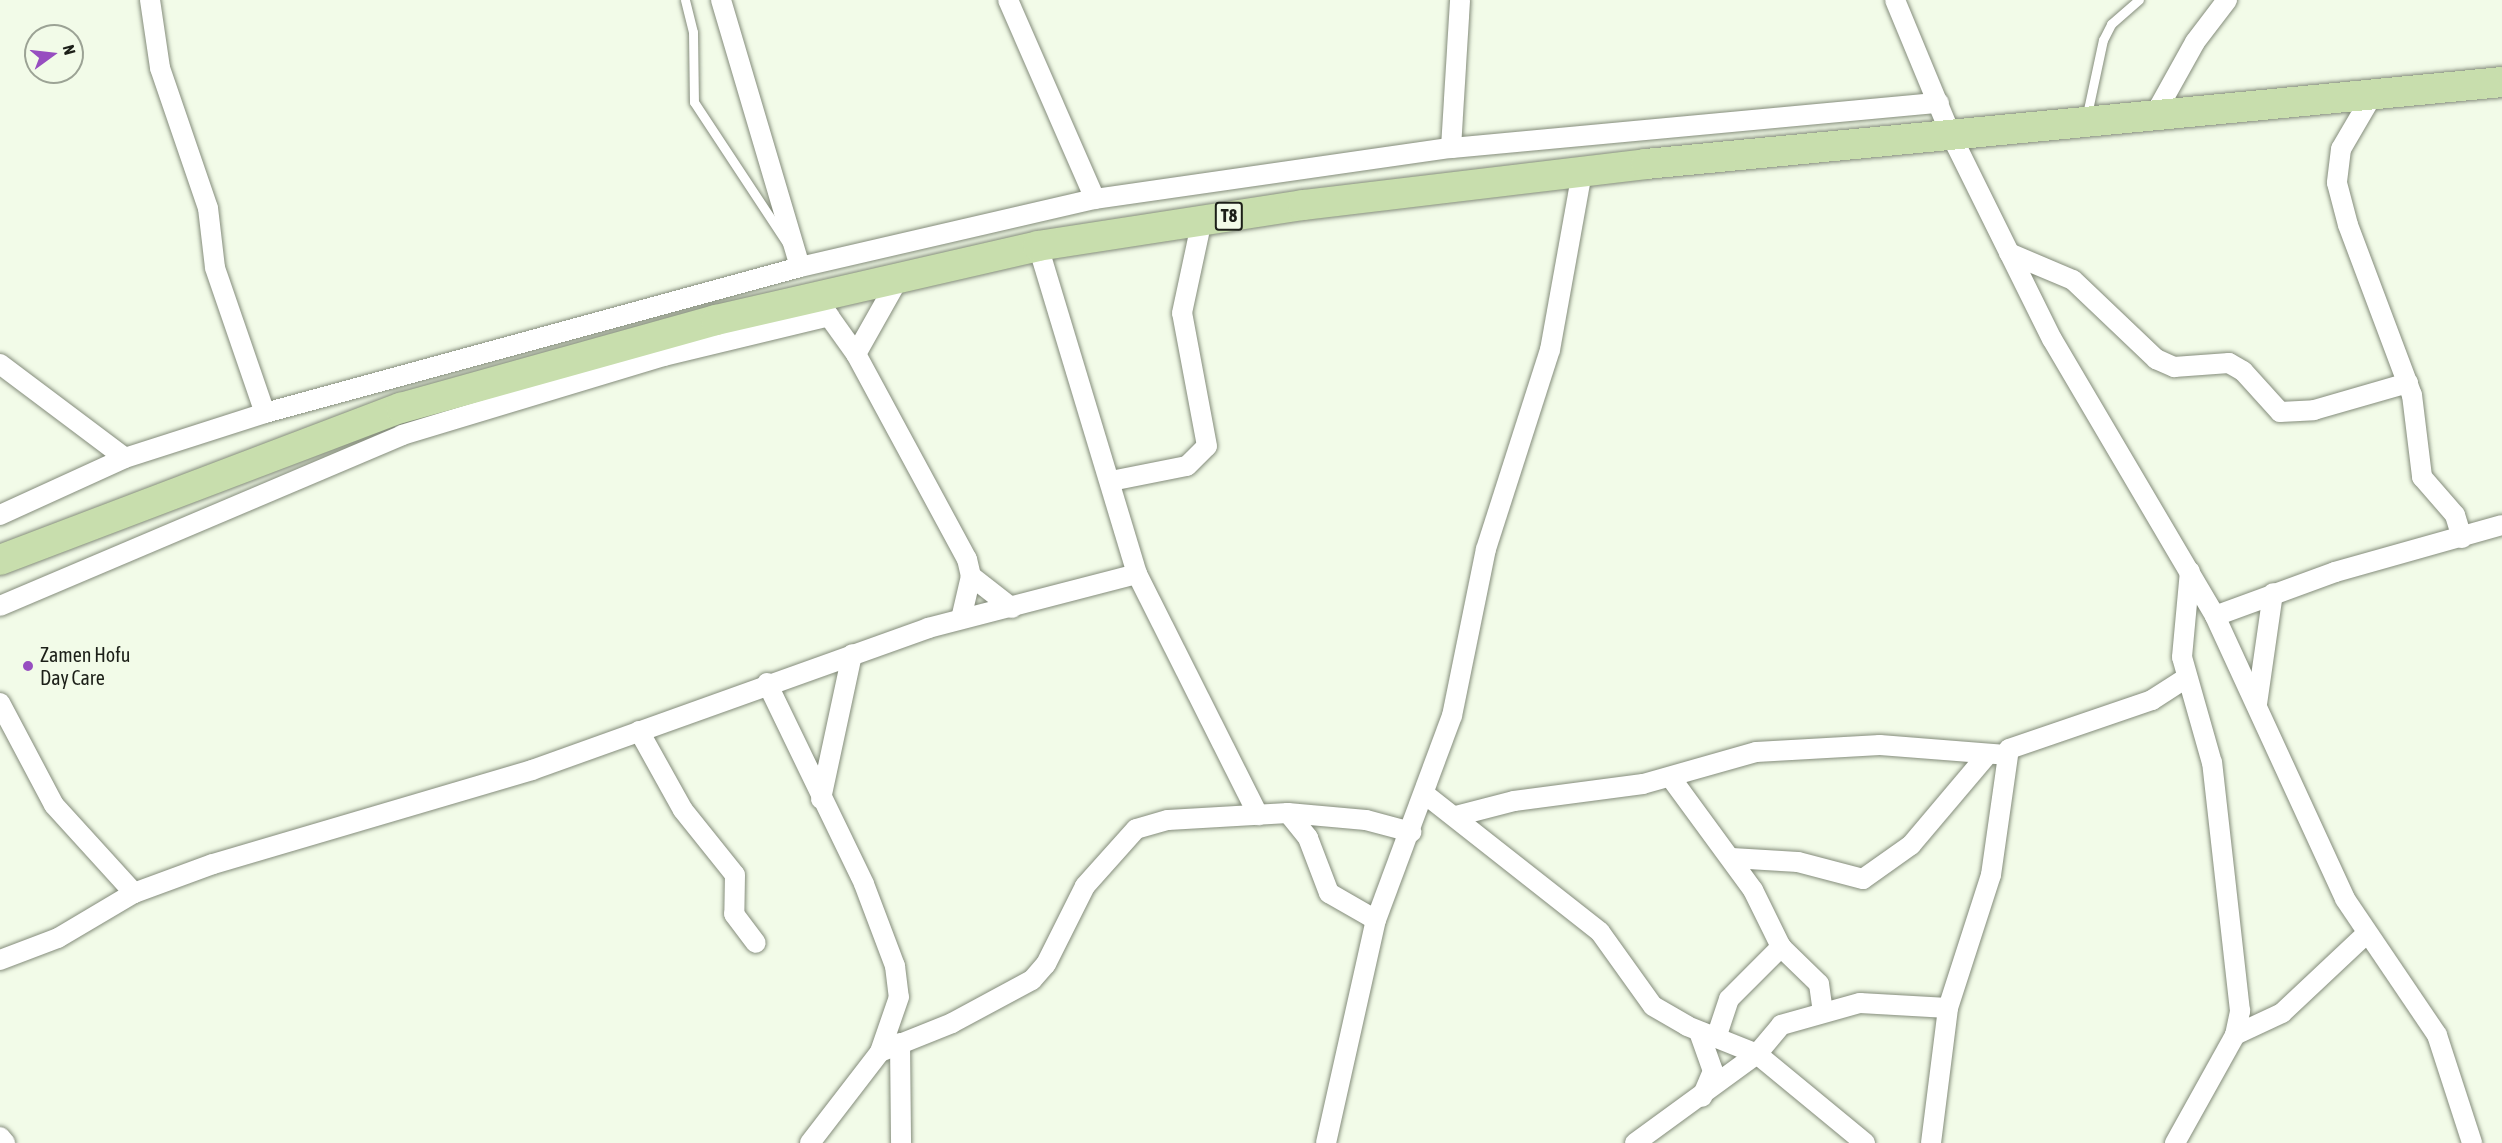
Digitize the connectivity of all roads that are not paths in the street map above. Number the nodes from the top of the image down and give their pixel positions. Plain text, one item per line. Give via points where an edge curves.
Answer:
1 (150, 0) edge
2 (685, 0) edge
3 (721, 0) edge
4 (1008, 0) edge
5 (1460, 0) edge
6 (1895, 0) edge
7 (1910, 0) edge
8 (2139, 0) edge
9 (2227, 0) edge
10 (1917, 46) junction
11 (2502, 82) edge
12 (2372, 96) junction
13 (1939, 103) junction
14 (2155, 114) junction
15 (2085, 121) junction
16 (1950, 133) junction
17 (1451, 148) junction
18 (1582, 172) junction
19 (1095, 200) junction
20 (1202, 220) junction
21 (1038, 246) junction
22 (2009, 253) junction
23 (798, 262) junction
24 (901, 274) junction
25 (822, 305) junction
26 (856, 354) junction
27 (0, 364) edge
28 (2408, 383) junction
29 (265, 413) junction
30 (125, 458) junction
31 (1111, 481) junction
32 (0, 515) edge
33 (2502, 525) edge
34 (2462, 538) junction
35 (0, 560) edge
36 (2190, 571) junction
37 (1137, 574) junction
38 (971, 576) junction
39 (2273, 593) junction
40 (0, 606) edge
41 (1012, 608) junction
42 (2215, 616) junction
43 (961, 620) junction
44 (852, 654) junction
45 (2186, 678) junction
46 (767, 682) junction
47 (0, 703) edge
48 (2257, 704) junction
49 (639, 731) junction
50 (1997, 755) junction
51 (1671, 778) junction
52 (1426, 795) junction
53 (821, 800) junction
54 (1288, 813) junction
55 (1258, 815) junction
56 (1456, 816) junction
57 (1411, 832) junction
58 (1732, 858) junction
59 (134, 893) junction
60 (1376, 920) junction
61 (2366, 934) junction
62 (756, 943) dead end
63 (1781, 947) junction
64 (0, 960) edge
65 (1948, 1008) junction
66 (1823, 1011) junction
67 (1708, 1035) junction
68 (2235, 1035) junction
69 (900, 1043) junction
70 (880, 1052) junction
71 (1757, 1054) junction
72 (1701, 1098) junction
73 (0, 1137) edge
74 (4, 1143) edge
75 (810, 1143) edge
76 (901, 1143) edge
77 (1326, 1143) edge
78 (1635, 1143) edge
79 (1864, 1143) edge
80 (1931, 1143) edge
81 (2175, 1143) edge
82 (2472, 1143) edge

1 - 29 street via 160,68 208,208 215,268
2 - 23 lane via 693,32 694,102
3 - 23 street
4 - 19 street
5 - 17 street
6 - 10 street
7 - 10 street
8 - 15 lane via 2111,24 2103,40
9 - 14 street via 2195,42
10 - 13 street
11 - 12 main road, T8
12 - 14 main road, T8
12 - 28 street via 2341,149 2337,183 2348,225
13 - 16 street
13 - 17 street
14 - 15 main road, T8
15 - 16 main road, T8
16 - 18 main road, T8
16 - 22 street
17 - 19 street
18 - 20 main road, T8
18 - 52 street via 1564,296 1486,549 1452,716
19 - 23 street
20 - 21 main road, T8
20 - 31 street via 1182,313 1207,446 1186,466
21 - 24 main road, T8
21 - 31 street
22 - 28 street via 2073,280 2156,359 2174,367 2229,363 2243,371 2280,412 2314,410
22 - 36 street via 2052,339
23 - 29 street
24 - 25 main road, T8
24 - 26 street
25 - 26 street
25 - 35 main road, T8 via 401,408
25 - 40 street via 402,435
26 - 38 street via 967,559
27 - 30 street
28 - 34 street via 2422,445 2422,477 2455,515
29 - 30 street
30 - 32 street
31 - 37 street
33 - 34 street
34 - 39 street
36 - 42 street
36 - 45 street via 2180,639
37 - 41 street
37 - 55 street
38 - 41 street
38 - 43 street
39 - 42 street
39 - 48 street
41 - 43 street
42 - 48 street
43 - 44 street
44 - 46 street
44 - 53 street via 843,718
45 - 50 street via 2152,700 2023,741
45 - 68 street via 2202,720 2220,820 2240,990
46 - 49 street
46 - 53 street
47 - 59 street via 54,805
48 - 61 street via 2315,837
49 - 59 street via 532,770
49 - 62 street via 683,810 735,875 734,914
50 - 51 street via 1880,745 1785,750 1721,758
50 - 58 street via 1911,845 1870,876 1848,876 1798,862
50 - 65 street via 1991,875
51 - 56 street via 1514,801
51 - 58 street
52 - 56 street
52 - 57 street
53 - 70 street via 864,884 895,966 899,997
54 - 55 street
54 - 57 street via 1366,820
54 - 60 street via 1308,838 1329,893
55 - 69 street via 1168,820 1124,836 1085,886 1046,964 1032,980 952,1023
56 - 67 street via 1600,932 1653,1006
57 - 60 street
58 - 63 street
59 - 64 street via 58,938
60 - 77 street
61 - 68 street via 2282,1013
61 - 82 street via 2437,1035
63 - 66 street via 1819,984
63 - 67 street via 1729,999
65 - 66 street via 1892,1002
65 - 80 street
66 - 71 street via 1781,1025
67 - 71 street
67 - 72 street via 1713,1071
68 - 81 street
69 - 70 street
69 - 76 street
70 - 75 street
71 - 72 street
71 - 79 street
72 - 78 street
73 - 74 street

